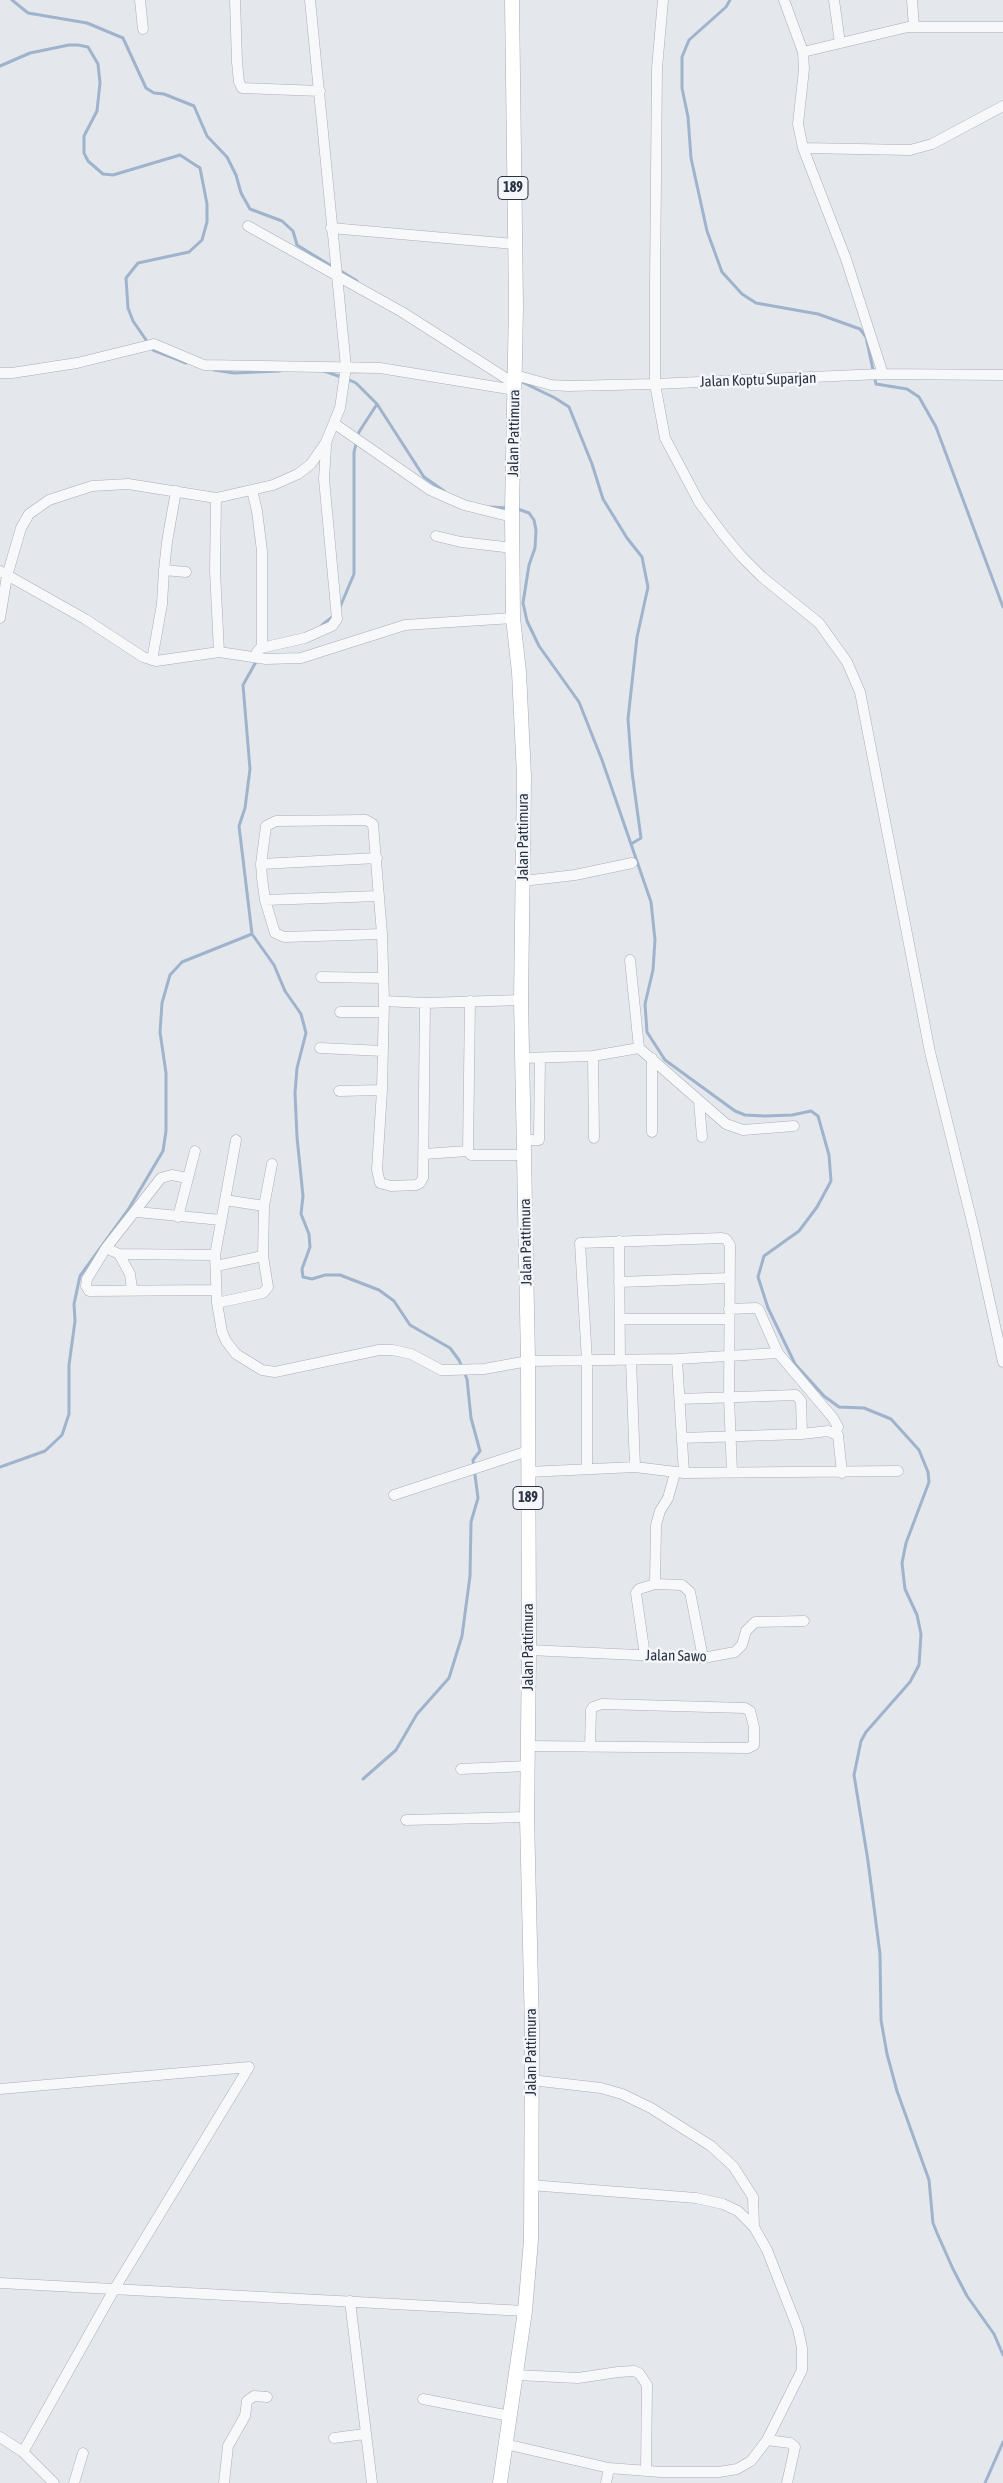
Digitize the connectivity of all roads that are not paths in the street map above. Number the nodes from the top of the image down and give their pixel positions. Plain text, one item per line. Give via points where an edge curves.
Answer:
1 (140, 0) edge
2 (235, 0) edge
3 (310, 0) edge
4 (512, 0) edge
5 (663, 0) edge
6 (784, 0) edge
7 (834, 0) edge
8 (912, 0) edge
9 (914, 27) junction
10 (1003, 27) edge
11 (143, 29) dead end
12 (840, 43) junction
13 (803, 52) junction
14 (320, 91) junction
15 (1003, 106) edge
16 (804, 148) junction
17 (248, 226) dead end
18 (332, 228) junction
19 (514, 244) junction
20 (335, 272) junction
21 (0, 373) edge
22 (882, 374) junction
23 (346, 375) junction
24 (1003, 375) edge
25 (515, 381) junction
26 (656, 384) junction
27 (335, 424) junction
28 (326, 442) junction
29 (252, 490) junction
30 (176, 491) junction
31 (216, 498) junction
32 (512, 510) junction
33 (436, 536) dead end
34 (513, 548) junction
35 (164, 570) junction
36 (186, 572) dead end
37 (4, 574) edge
38 (0, 618) edge
39 (513, 618) junction
40 (261, 648) junction
41 (219, 652) junction
42 (254, 658) junction
43 (152, 660) junction
44 (377, 858) junction
45 (261, 864) junction
46 (632, 864) dead end
47 (523, 881) junction
48 (379, 896) junction
49 (265, 900) junction
50 (382, 934) junction
51 (630, 960) dead end
52 (321, 977) dead end
53 (383, 978) junction
54 (520, 1000) junction
55 (384, 1001) junction
56 (470, 1001) junction
57 (425, 1003) junction
58 (340, 1012) dead end
59 (384, 1012) junction
60 (320, 1048) dead end
61 (639, 1048) junction
62 (383, 1051) junction
63 (593, 1056) junction
64 (521, 1058) junction
65 (540, 1058) junction
66 (652, 1058) junction
67 (382, 1090) junction
68 (339, 1091) dead end
69 (699, 1100) junction
70 (794, 1126) dead end
71 (652, 1132) dead end
72 (702, 1137) dead end
73 (594, 1138) dead end
74 (236, 1140) dead end
75 (523, 1140) junction
76 (195, 1151) dead end
77 (468, 1151) junction
78 (424, 1154) junction
79 (524, 1155) junction
80 (272, 1164) dead end
81 (186, 1178) junction
82 (225, 1200) junction
83 (264, 1206) junction
84 (137, 1212) junction
85 (178, 1217) junction
86 (221, 1220) junction
87 (619, 1241) junction
88 (106, 1248) junction
89 (119, 1254) junction
90 (215, 1255) junction
91 (263, 1256) junction
92 (216, 1266) junction
93 (729, 1278) junction
94 (619, 1282) junction
95 (132, 1290) junction
96 (216, 1290) junction
97 (217, 1303) junction
98 (729, 1314) junction
99 (620, 1318) junction
100 (778, 1353) junction
101 (730, 1357) junction
102 (678, 1359) junction
103 (620, 1360) junction
104 (631, 1360) junction
105 (528, 1361) junction
106 (587, 1361) junction
107 (1003, 1362) edge
108 (729, 1398) junction
109 (680, 1399) junction
110 (802, 1434) junction
111 (834, 1434) junction
112 (730, 1436) junction
113 (682, 1438) junction
114 (528, 1451) junction
115 (635, 1467) junction
116 (587, 1469) junction
117 (898, 1471) dead end
118 (528, 1472) junction
119 (732, 1472) junction
120 (680, 1473) junction
121 (842, 1473) junction
122 (394, 1495) dead end
123 (655, 1584) junction
124 (804, 1621) dead end
125 (529, 1650) junction
126 (645, 1656) junction
127 (703, 1658) junction
128 (527, 1746) junction
129 (590, 1747) junction
130 (527, 1766) junction
131 (461, 1769) dead end
132 (526, 1817) junction
133 (406, 1820) dead end
134 (532, 2080) junction
135 (0, 2089) edge
136 (530, 2185) junction
137 (754, 2227) junction
138 (0, 2283) edge
139 (115, 2288) junction
140 (350, 2301) junction
141 (525, 2311) junction
142 (516, 2375) junction
143 (267, 2397) dead end
144 (423, 2399) dead end
145 (510, 2416) junction
146 (365, 2434) junction
147 (0, 2438) edge
148 (334, 2438) dead end
149 (767, 2440) junction
150 (505, 2444) junction
151 (23, 2452) junction
152 (83, 2453) dead end
153 (609, 2468) junction
154 (646, 2471) junction
155 (54, 2483) edge
156 (74, 2483) edge
157 (224, 2483) edge
158 (372, 2483) edge
159 (500, 2483) edge
160 (606, 2483) edge
161 (787, 2483) edge

1 - 11 street
2 - 14 street via 237,62 242,88
3 - 14 street
4 - 19 main road, Jalan Pattimura / 189
5 - 26 street via 657,68 654,176
6 - 13 street
7 - 12 street
8 - 9 street
9 - 10 street
9 - 12 street
12 - 13 street
13 - 16 street via 798,124
14 - 18 street
15 - 16 street via 932,144 910,150
16 - 22 street via 846,259
17 - 20 street
18 - 19 street
18 - 20 street
19 - 25 main road, Jalan Pattimura / 189
20 - 23 street
20 - 25 street
21 - 23 street via 78,363 154,344 204,366
22 - 24 street, Jalan Koptu Suparjan
22 - 26 street, Jalan Koptu Suparjan
23 - 25 street via 380,368
23 - 27 street
25 - 26 street, Jalan Koptu Suparjan via 551,385
25 - 32 main road, Jalan Pattimura / 189
26 - 107 street via 665,438 699,502 741,556 819,623 847,662 860,692 930,1052
27 - 28 street
27 - 32 street via 430,490 464,505
28 - 29 street via 311,464 298,474 274,485
28 - 40 street via 324,479 337,619 332,626 305,638
29 - 31 street
29 - 40 street via 262,551
30 - 31 street
30 - 35 street
30 - 37 street via 128,484 92,486 49,500 25,519
31 - 41 street
32 - 34 main road, Jalan Pattimura / 189
33 - 34 street
34 - 39 main road, Jalan Pattimura / 189
35 - 36 street
35 - 43 street via 162,604
37 - 38 street
37 - 43 street via 42,593
39 - 42 street via 406,625 307,657
39 - 47 main road, Jalan Pattimura / 189 via 522,716
40 - 42 street
41 - 42 street
41 - 43 street
44 - 45 street
44 - 45 street via 373,824 366,820 276,821 266,826
44 - 48 street
45 - 49 street
46 - 47 street
47 - 54 main road, Jalan Pattimura / 189
48 - 49 street
48 - 50 street
49 - 50 street via 272,928 280,936
50 - 53 street
51 - 61 street
52 - 53 street
53 - 55 street
54 - 56 street
54 - 64 main road, Jalan Pattimura / 189
55 - 57 street
55 - 59 street
56 - 57 street
56 - 77 street
57 - 78 street
58 - 59 street
59 - 62 street
60 - 62 street
61 - 63 street
61 - 66 street
62 - 67 street
63 - 65 street
63 - 73 street
64 - 65 street
64 - 75 main road, Jalan Pattimura / 189
65 - 75 street via 539,1140
66 - 69 street
66 - 71 street
67 - 68 street
67 - 78 street via 377,1170 380,1183 390,1186 420,1183
69 - 70 street via 711,1113 735,1128 753,1130
69 - 72 street
74 - 82 street
75 - 79 main road, Jalan Pattimura / 189
76 - 81 street
77 - 78 street
77 - 79 street via 471,1155
79 - 105 main road, Jalan Pattimura / 189
80 - 83 street
81 - 84 street via 172,1175 162,1178
81 - 85 street
82 - 83 street
82 - 86 street
83 - 91 street
84 - 85 street
84 - 88 street
85 - 86 street
86 - 90 street
87 - 93 street via 726,1239 730,1245
87 - 94 street
87 - 106 street via 584,1241 579,1245
88 - 89 street
88 - 95 street via 87,1279 87,1289 94,1292
89 - 90 street
89 - 95 street via 130,1274
90 - 92 street
91 - 92 street
91 - 97 street via 267,1290
92 - 96 street
93 - 94 street
93 - 98 street
94 - 99 street
95 - 96 street
96 - 97 street
97 - 105 street via 226,1341 236,1354 262,1370 275,1372 379,1350 411,1354 441,1370 466,1370
98 - 99 street
98 - 100 street via 759,1310
98 - 101 street
99 - 103 street
100 - 101 street
100 - 111 street via 829,1411 838,1427
101 - 102 street
101 - 108 street
102 - 104 street
102 - 109 street
103 - 104 street
103 - 106 street
104 - 115 street
105 - 106 street
105 - 114 main road, Jalan Pattimura / 189
106 - 116 street
108 - 109 street
108 - 110 street via 799,1396
108 - 112 street
109 - 113 street
110 - 111 street via 828,1431
110 - 112 street
111 - 121 street via 840,1444
112 - 113 street
112 - 119 street
113 - 120 street
114 - 118 main road, Jalan Pattimura / 189
114 - 122 street
115 - 116 street
115 - 120 street
116 - 118 street
117 - 121 street
118 - 125 main road, Jalan Pattimura / 189
119 - 120 street
119 - 121 street
120 - 123 street via 656,1525
123 - 126 street via 639,1589 636,1594
123 - 127 street via 682,1585 690,1592
124 - 127 street, Jalan Sawo via 755,1622 735,1652
125 - 126 street, Jalan Sawo
125 - 128 main road, Jalan Pattimura / 189
126 - 127 street, Jalan Sawo
128 - 129 street
128 - 130 main road, Jalan Pattimura / 189
129 - 129 street via 591,1710 602,1704 745,1708 752,1714 754,1745 748,1748
130 - 131 street
130 - 132 main road, Jalan Pattimura / 189
132 - 133 street
132 - 134 main road, Jalan Pattimura / 189
134 - 136 main road, Jalan Pattimura / 189
134 - 137 street via 601,2088 622,2094 651,2108 711,2146 733,2166 753,2197
135 - 139 street via 249,2066
136 - 137 street via 708,2200 738,2211
136 - 141 main road, Jalan Pattimura / 189 via 531,2240
137 - 149 street via 762,2238 798,2328 802,2360 800,2378
138 - 139 street
139 - 140 street
139 - 151 street
140 - 141 street
140 - 146 street
141 - 142 main road, Jalan Pattimura / 189
142 - 145 main road, Jalan Pattimura / 189
142 - 154 street via 578,2378 618,2372 639,2373 647,2385
143 - 157 street via 254,2396 248,2401 243,2421 228,2444
144 - 145 street
145 - 150 main road, Jalan Pattimura / 189
146 - 148 street
146 - 158 street
147 - 151 street
149 - 154 street via 751,2461 729,2471
149 - 161 street via 790,2443 795,2447
150 - 153 street
150 - 159 main road, Jalan Pattimura / 189
151 - 155 street
152 - 156 street
153 - 154 street
153 - 160 street

